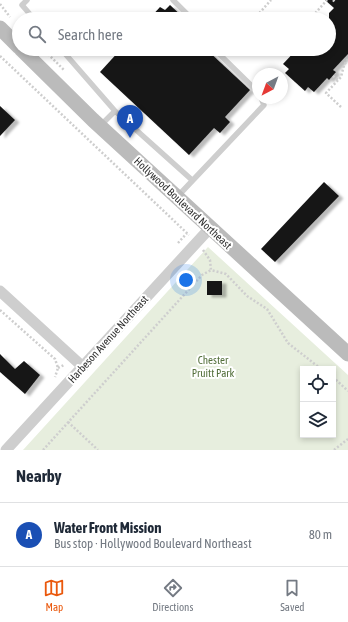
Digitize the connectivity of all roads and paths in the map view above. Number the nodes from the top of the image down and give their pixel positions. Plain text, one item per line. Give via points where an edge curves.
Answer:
1 (27, 0) edge
2 (174, 0) edge
3 (271, 0) edge
4 (327, 0) edge
5 (0, 4) edge
6 (28, 12) edge
7 (185, 12) edge
8 (260, 12) edge
9 (316, 12) edge
10 (12, 19) edge
11 (0, 28) edge
12 (12, 40) edge
13 (0, 56) edge
14 (28, 56) edge
15 (67, 56) edge
16 (221, 56) edge
17 (348, 59) edge
18 (333, 76) dead end
19 (338, 80) junction
20 (252, 86) edge
21 (264, 104) edge
22 (341, 107) dead end
23 (116, 111) junction
24 (99, 126) junction
25 (192, 180) junction
26 (176, 197) junction
27 (210, 228) junction
28 (197, 242) junction
29 (212, 270) junction
30 (0, 291) edge
31 (0, 310) edge
32 (348, 354) edge
33 (83, 366) junction
34 (316, 366) edge
35 (336, 380) edge
36 (51, 382) dead end
37 (348, 391) edge
38 (68, 422) junction
39 (348, 439) edge
40 (6, 450) edge
41 (43, 450) edge
42 (98, 450) edge
43 (334, 450) edge

1 - 6 lane via 22,5
2 - 7 lane
3 - 8 path
4 - 9 path
5 - 10 path
11 - 12 street, Hollywood Boulevard Northeast
13 - 28 path
14 - 24 street, Hollywood Boulevard Northeast
15 - 23 lane
16 - 20 lane
17 - 19 path
18 - 19 path
19 - 22 path via 326,93
21 - 25 lane
23 - 24 lane
23 - 25 lane
24 - 26 street, Hollywood Boulevard Northeast
25 - 26 lane
26 - 27 street, Hollywood Boulevard Northeast
27 - 28 street, Harbeson Avenue Northeast
27 - 32 street, Hollywood Boulevard Northeast
28 - 29 path via 210,260
28 - 33 street, Harbeson Avenue Northeast
29 - 34 path via 226,274 247,296 267,309 288,343
29 - 38 path via 202,275
30 - 33 street
31 - 36 path via 57,362 58,372
33 - 40 street, Harbeson Avenue Northeast
35 - 37 path
38 - 41 path
38 - 42 path
39 - 43 path

